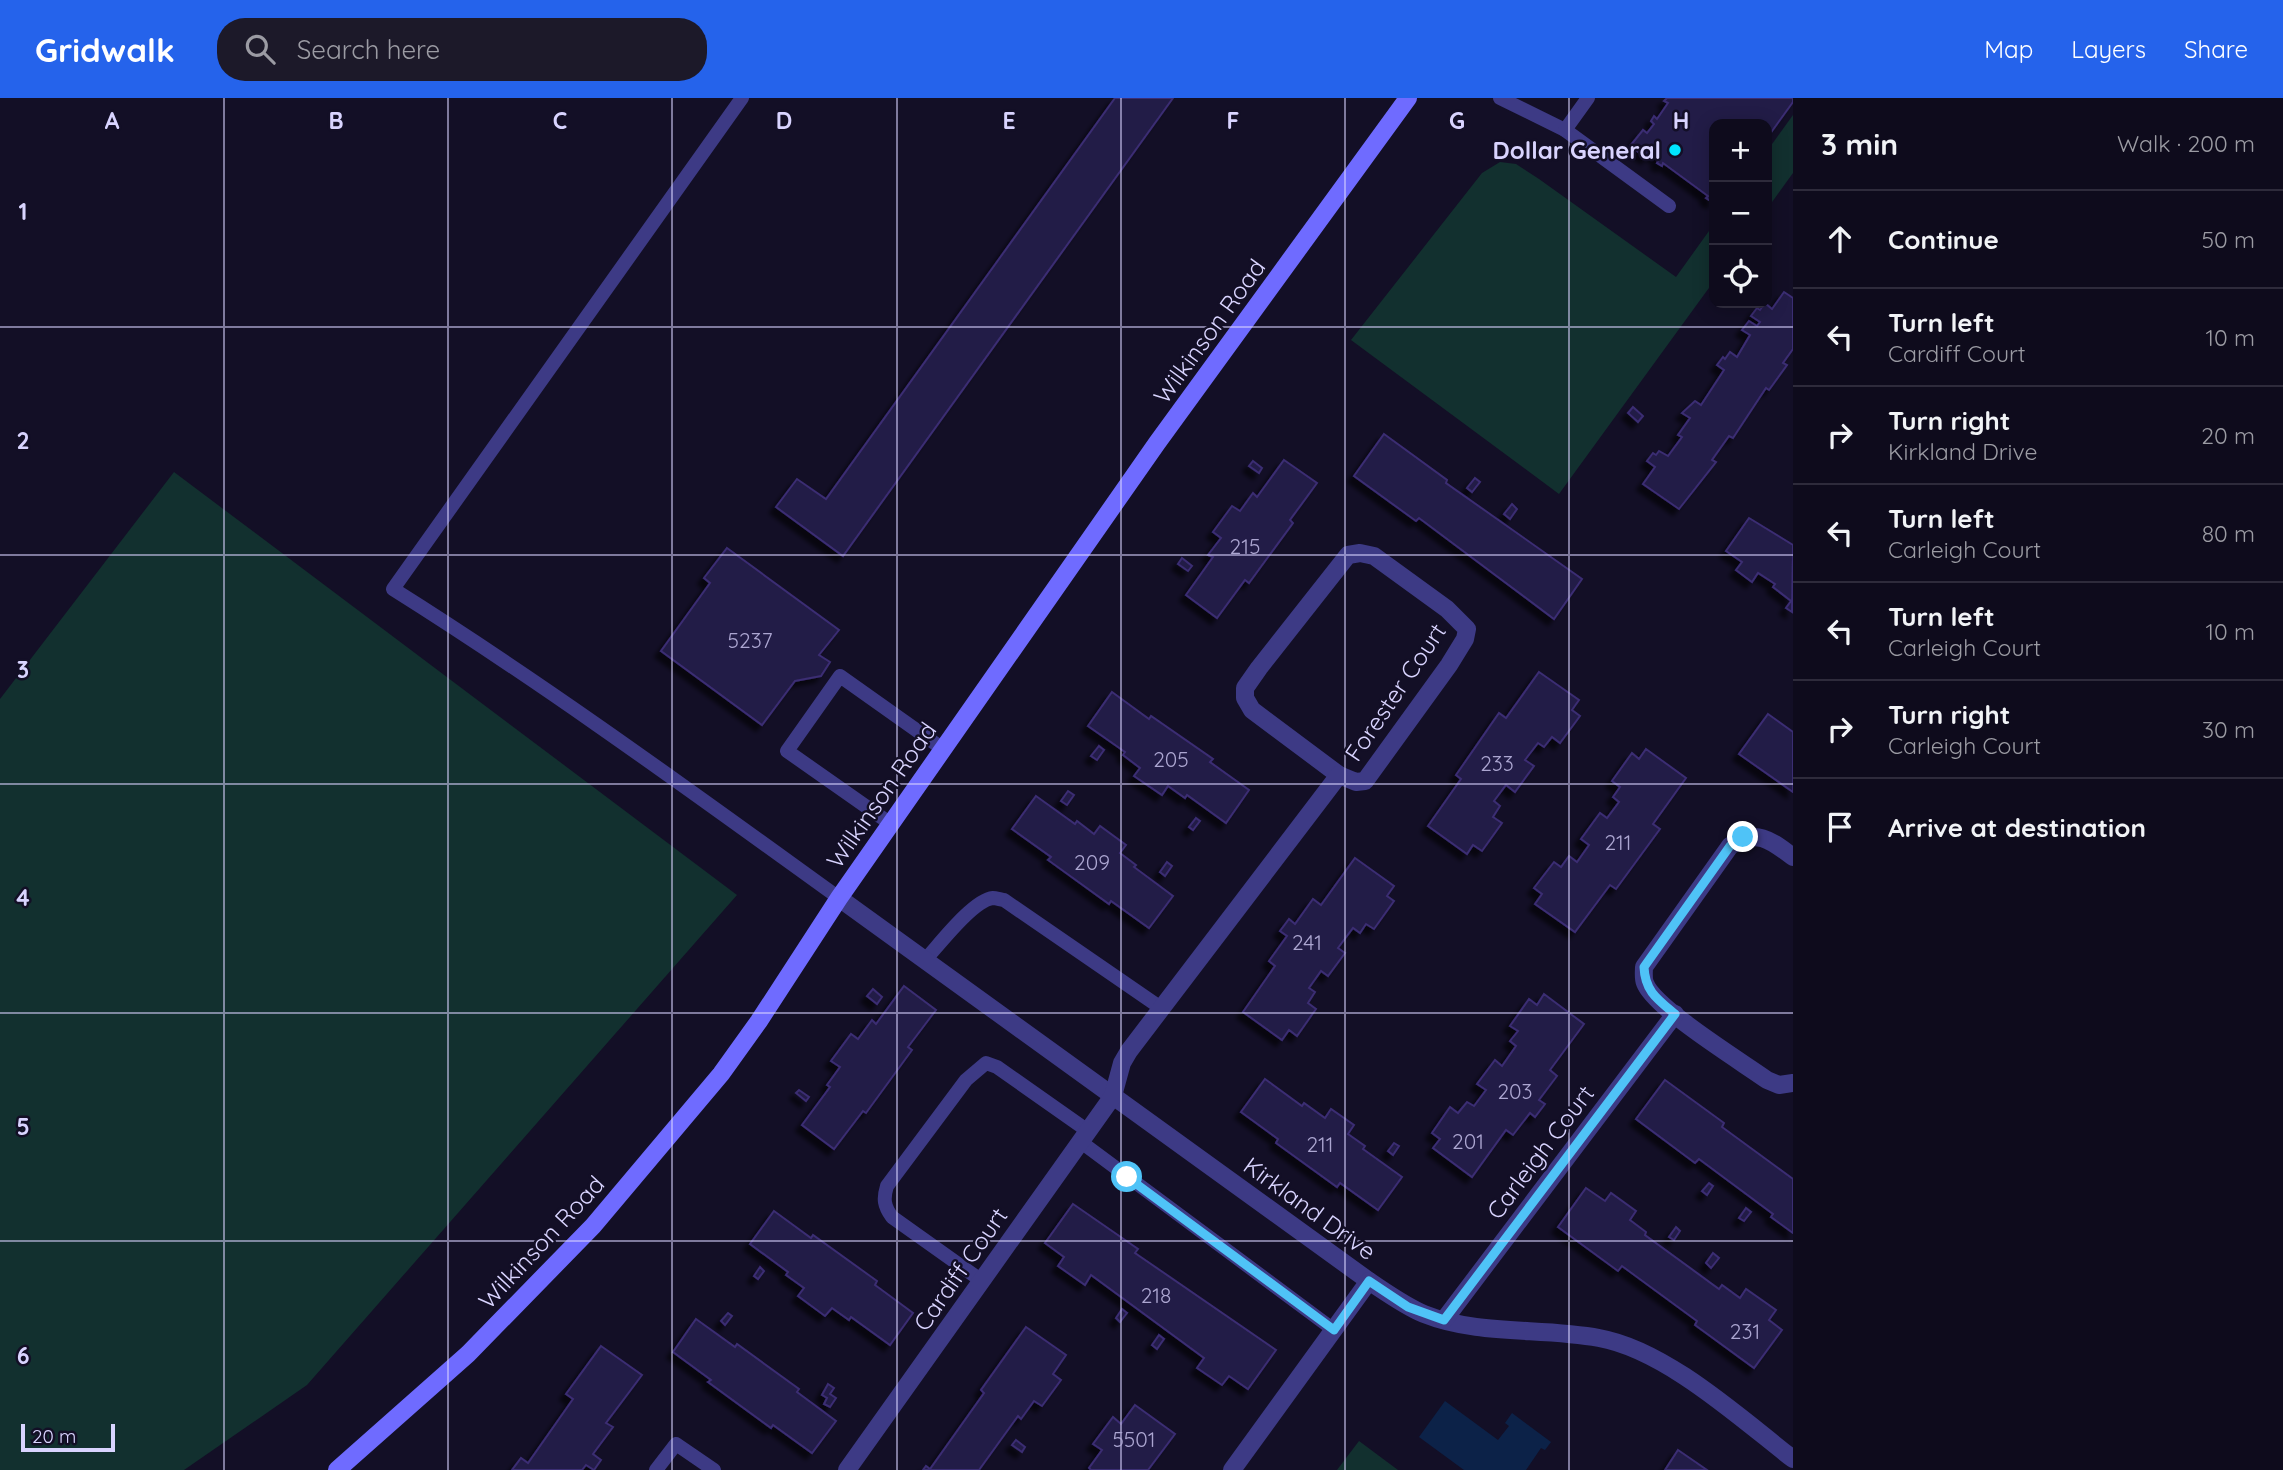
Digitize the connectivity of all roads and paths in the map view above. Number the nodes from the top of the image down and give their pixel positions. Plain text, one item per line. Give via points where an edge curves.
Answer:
1 (742, 98) edge
2 (1408, 98) edge
3 (1500, 98) edge
4 (1588, 98) edge
5 (1565, 130) junction
6 (1670, 205) dead end
7 (943, 749) junction
8 (1339, 775) junction
9 (891, 824) junction
10 (1793, 857) edge
11 (839, 898) junction
12 (925, 960) junction
13 (1161, 1008) junction
14 (1675, 1014) junction
15 (1793, 1083) edge
16 (1113, 1096) junction
17 (1085, 1137) junction
18 (982, 1280) junction
19 (1369, 1281) junction
20 (1444, 1320) junction
21 (1334, 1330) junction
22 (1793, 1459) edge
23 (338, 1470) edge
24 (656, 1470) edge
25 (714, 1470) edge
26 (847, 1470) edge
27 (1232, 1470) edge

1 - 11 lane via 393,589 490,649
2 - 7 main road, Wilkinson Road via 1157,443
3 - 5 lane
4 - 5 lane
5 - 6 lane
7 - 9 main road, Wilkinson Road
7 - 9 lane via 840,676 795,740 788,751
8 - 8 street, Forester Court via 1252,710 1245,688 1348,555 1360,553 1374,556 1467,629 1449,665 1365,781
8 - 13 street, Forester Court
9 - 11 main road, Wilkinson Road
10 - 14 street via 1761,836 1743,837 1730,846 1644,967 1645,983
11 - 12 street, Kirkland Drive
11 - 23 main road, Wilkinson Road via 721,1074 593,1226 468,1354
12 - 13 lane via 970,912 994,898
12 - 16 street, Kirkland Drive
13 - 16 street, Forester Court via 1122,1063
14 - 15 street via 1767,1080 1779,1085
14 - 20 street, Carleigh Court
16 - 17 street, Cardiff Court
16 - 19 street, Kirkland Drive
17 - 18 street, Cardiff Court
17 - 18 lane via 986,1063 966,1080 887,1186 884,1197 892,1217
17 - 21 lane
18 - 26 street, Cardiff Court
19 - 20 street, Kirkland Drive via 1408,1307
19 - 21 street
20 - 22 street, Kirkland Drive via 1600,1338 1636,1349 1663,1362
21 - 27 street
24 - 25 lane via 676,1444

